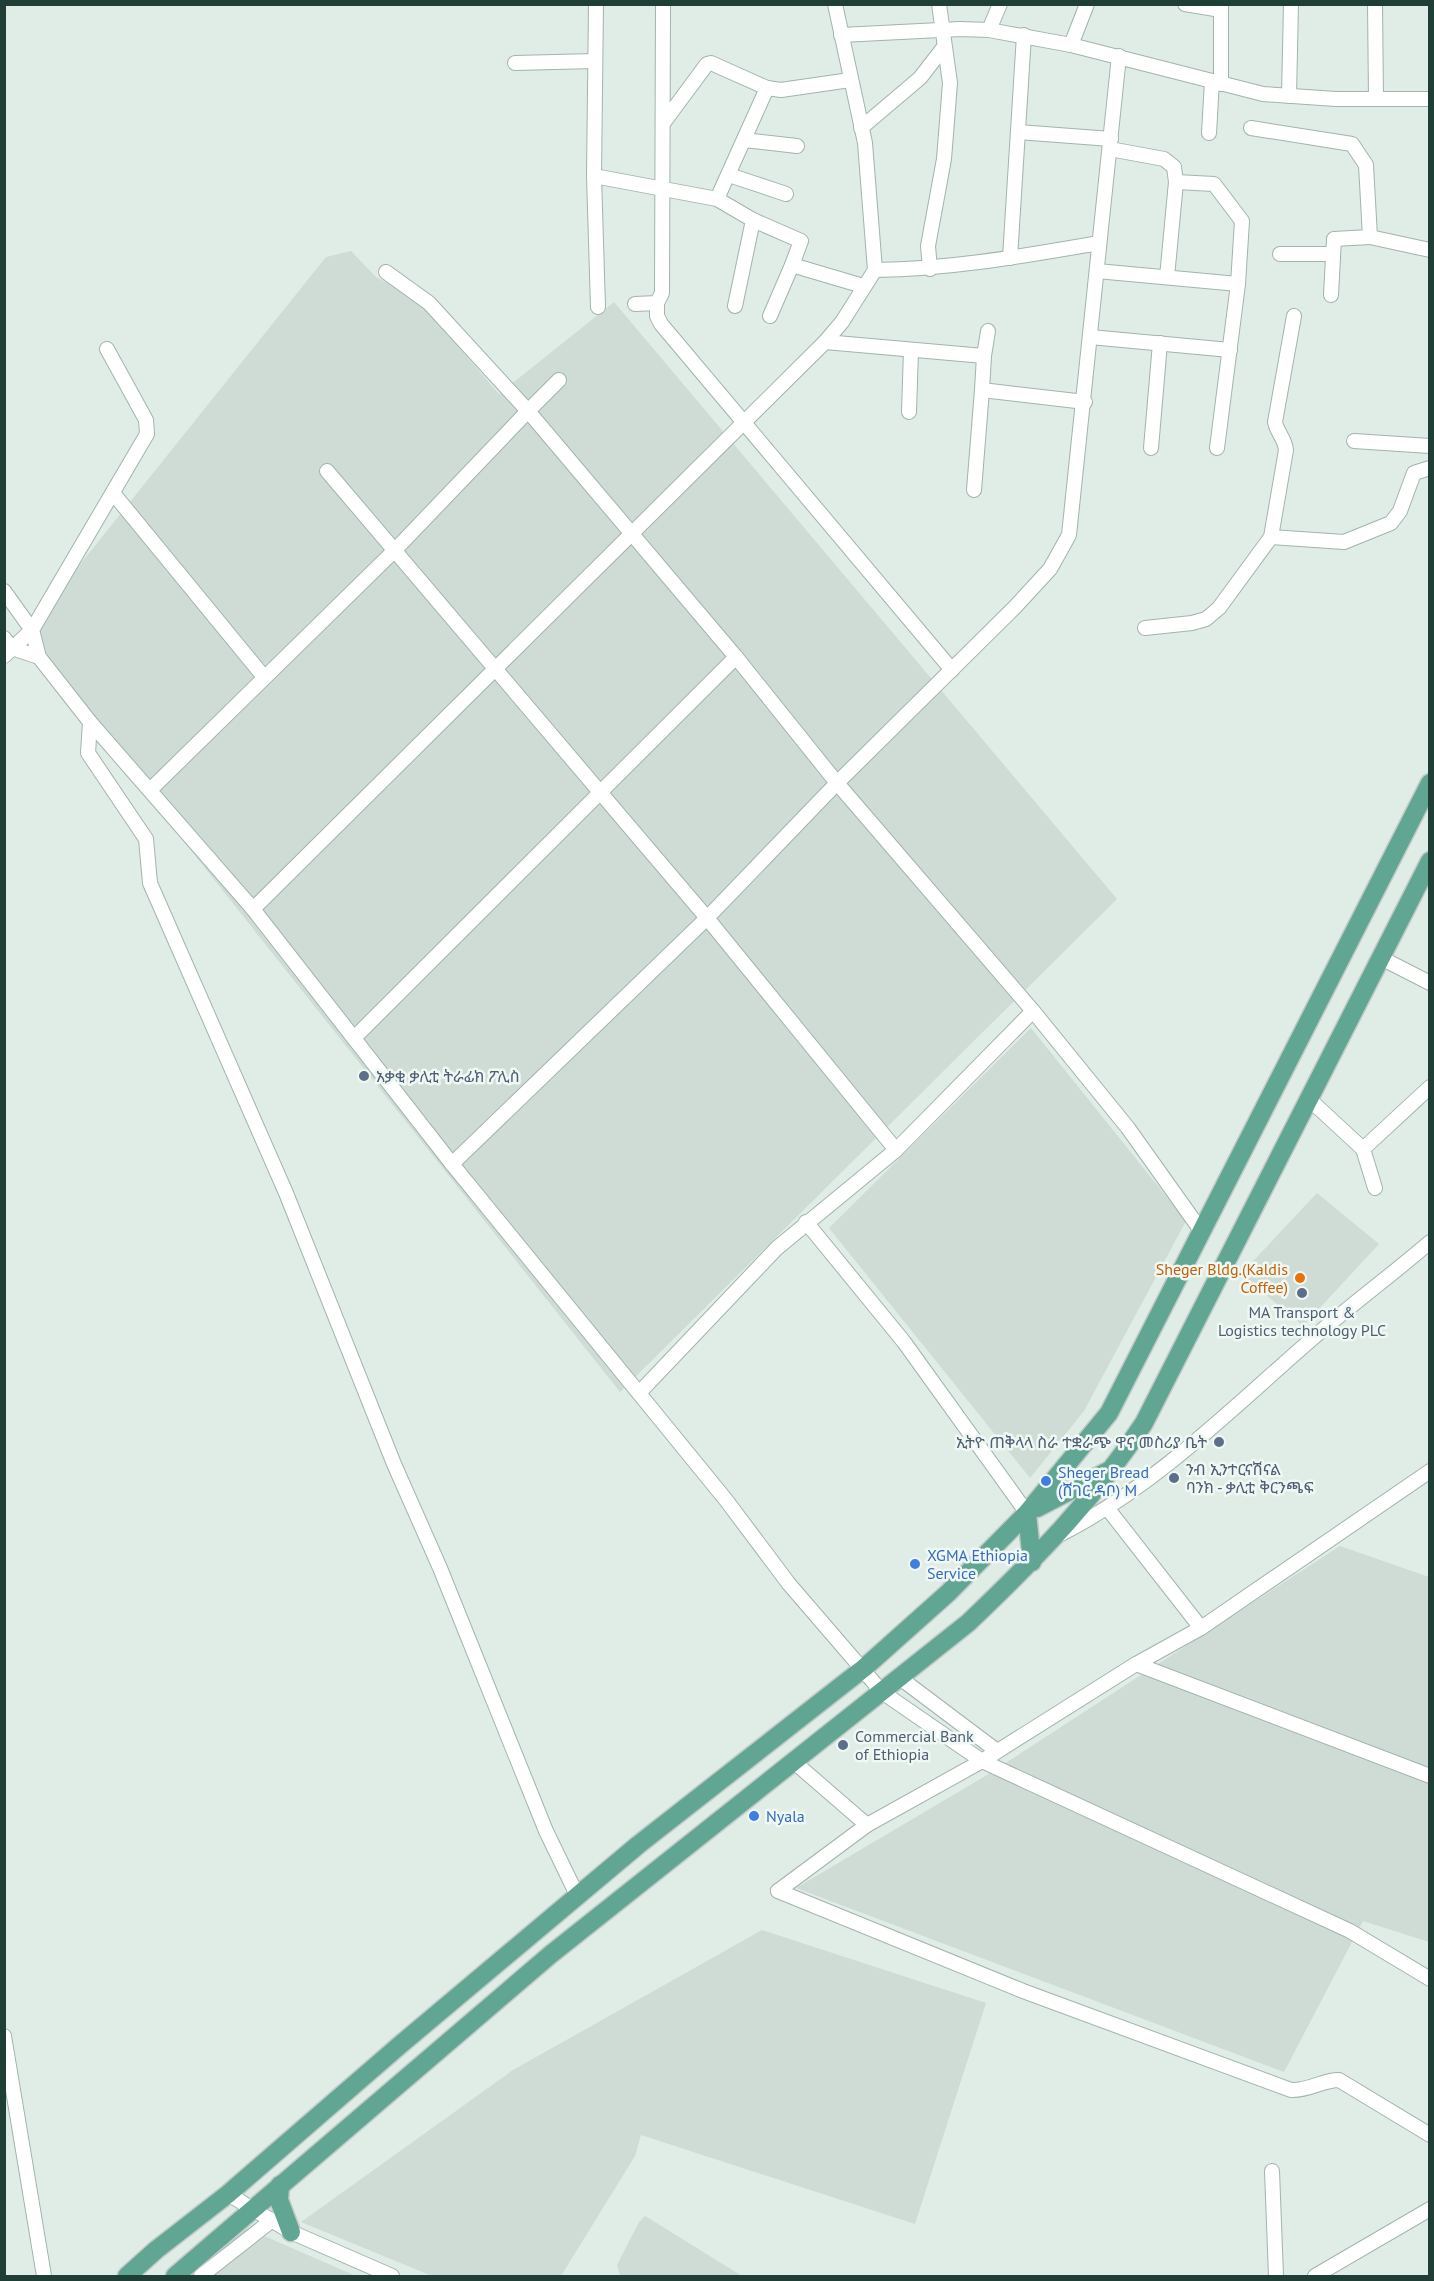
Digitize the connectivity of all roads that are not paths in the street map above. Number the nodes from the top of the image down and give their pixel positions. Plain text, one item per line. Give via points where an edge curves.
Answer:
1 (596, 4) edge
2 (663, 4) edge
3 (835, 4) edge
4 (939, 4) edge
5 (1000, 4) edge
6 (1087, 4) edge
7 (1185, 4) edge
8 (1291, 4) edge
9 (1375, 4) edge
10 (1221, 7) edge
11 (943, 30) junction
12 (989, 30) junction
13 (841, 35) junction
14 (1024, 35) junction
15 (1071, 45) junction
16 (944, 47) junction
17 (1119, 56) junction
18 (595, 60) junction
19 (515, 63) dead end
20 (850, 80) junction
21 (1216, 82) junction
22 (767, 88) junction
23 (1289, 96) junction
24 (1376, 98) junction
25 (1430, 99) edge
26 (664, 122) junction
27 (861, 128) junction
28 (1251, 128) dead end
29 (1018, 132) junction
30 (1209, 133) dead end
31 (744, 140) junction
32 (1111, 144) junction
33 (797, 146) dead end
34 (729, 175) junction
35 (594, 176) junction
36 (1176, 182) junction
37 (663, 187) junction
38 (786, 194) dead end
39 (717, 199) junction
40 (753, 220) junction
41 (1370, 237) junction
42 (1099, 243) junction
43 (1430, 250) edge
44 (1280, 254) dead end
45 (1332, 254) junction
46 (1010, 258) junction
47 (792, 266) junction
48 (930, 269) junction
49 (875, 270) junction
50 (1097, 271) junction
51 (386, 272) dead end
52 (1167, 277) junction
53 (1238, 284) junction
54 (863, 286) junction
55 (1331, 295) dead end
56 (657, 303) junction
57 (635, 304) dead end
58 (735, 306) dead end
59 (598, 307) dead end
60 (770, 316) dead end
61 (1294, 316) dead end
62 (988, 331) dead end
63 (1090, 337) junction
64 (825, 342) junction
65 (1160, 343) junction
66 (106, 349) dead end
67 (911, 350) junction
68 (1230, 350) junction
69 (984, 356) junction
70 (559, 380) dead end
71 (982, 390) junction
72 (1085, 402) junction
73 (528, 411) junction
74 (909, 412) dead end
75 (744, 423) junction
76 (1354, 441) dead end
77 (1430, 446) edge
78 (1150, 448) dead end
79 (1217, 448) dead end
80 (1430, 468) edge
81 (327, 471) dead end
82 (974, 490) dead end
83 (113, 493) junction
84 (631, 534) junction
85 (1271, 537) junction
86 (395, 550) junction
87 (4, 591) edge
88 (1145, 628) dead end
89 (32, 630) junction
90 (7, 647) edge
91 (39, 657) junction
92 (736, 657) junction
93 (497, 669) junction
94 (952, 670) junction
95 (264, 677) junction
96 (90, 722) junction
97 (837, 783) junction
98 (1430, 783) edge
99 (150, 790) junction
100 (599, 793) junction
101 (1430, 861) edge
102 (253, 909) junction
103 (707, 918) junction
104 (1381, 958) junction
105 (1430, 983) edge
106 (1033, 1011) junction
107 (354, 1038) junction
108 (1430, 1087) edge
109 (1309, 1099) junction
110 (1363, 1149) junction
111 (896, 1150) junction
112 (452, 1164) junction
113 (1375, 1188) dead end
114 (806, 1222) junction
115 (1202, 1232) junction
116 (1430, 1242) edge
117 (639, 1394) junction
118 (1115, 1467) junction
119 (1430, 1471) edge
120 (1108, 1509) junction
121 (1027, 1513) junction
122 (1055, 1537) junction
123 (1032, 1562) junction
124 (1201, 1628) junction
125 (1136, 1664) junction
126 (864, 1668) junction
127 (900, 1678) junction
128 (882, 1692) junction
129 (997, 1751) junction
130 (793, 1761) junction
131 (982, 1761) junction
132 (1430, 1776) edge
133 (867, 1825) junction
134 (577, 1895) junction
135 (1430, 1979) edge
136 (4, 2036) edge
137 (1430, 2135) edge
138 (1272, 2171) dead end
139 (280, 2185) junction
140 (228, 2194) junction
141 (251, 2209) junction
142 (1430, 2209) edge
143 (271, 2221) junction
144 (291, 2232) junction
145 (44, 2277) edge
146 (127, 2277) edge
147 (175, 2277) edge
148 (201, 2277) edge
149 (392, 2277) edge
150 (1276, 2277) edge
151 (1315, 2277) edge

1 - 18 street
2 - 26 street
3 - 13 street
4 - 11 street
5 - 12 street
6 - 15 street
7 - 10 street
8 - 23 street
9 - 24 street
10 - 21 street
11 - 12 street
11 - 13 street
11 - 16 street
12 - 14 street
13 - 20 street
14 - 15 street
14 - 29 street
15 - 17 street
16 - 27 street via 920,78
16 - 48 street via 950,83 948,122 928,246
17 - 21 street
17 - 32 street
18 - 19 street
18 - 35 street
20 - 22 street via 792,89
20 - 27 street
21 - 23 street
21 - 30 street
22 - 26 street via 707,64
22 - 31 street
23 - 24 street
24 - 25 street
26 - 37 street
27 - 49 street
28 - 41 street via 1352,144 1366,165
29 - 32 street
29 - 46 street
31 - 33 street
31 - 34 street
32 - 36 street via 1170,162
32 - 42 street
34 - 38 street
34 - 39 street
35 - 37 street
35 - 59 street
36 - 52 street
36 - 53 street via 1214,184 1239,214 1242,221
37 - 39 street
37 - 56 street via 662,294
39 - 40 street
40 - 47 street via 801,241
40 - 58 street
41 - 43 street
41 - 45 street via 1339,237 1332,243
42 - 46 street
42 - 50 street
44 - 45 street
45 - 55 street
46 - 48 street
47 - 54 street
47 - 60 street
48 - 49 street
49 - 54 street
50 - 52 street
50 - 63 street
51 - 73 street via 429,303
52 - 53 street
53 - 68 street
54 - 64 street
56 - 57 street
56 - 75 street via 661,324
61 - 85 street via 1275,422 1286,441 1286,450
62 - 69 street
63 - 65 street
63 - 72 street
64 - 67 street
64 - 75 street
65 - 68 street
65 - 78 street
66 - 83 street via 148,427 142,446
67 - 69 street
67 - 74 street
68 - 79 street
69 - 71 street
70 - 73 street
71 - 72 street
71 - 82 street
72 - 94 street via 1065,546 1043,577
73 - 84 street
73 - 86 street
75 - 84 street
75 - 94 street
76 - 77 street
80 - 85 street via 1414,473 1400,511 1391,523 1344,542
81 - 86 street
83 - 89 street
83 - 95 street
84 - 92 street
84 - 93 street
85 - 88 street via 1219,608 1206,619
86 - 93 street
86 - 95 street
87 - 89 street
89 - 90 street
89 - 91 street
90 - 91 street
91 - 96 street
92 - 97 street
92 - 100 street
93 - 100 street
93 - 102 street
94 - 97 street
95 - 99 street
96 - 99 street
96 - 134 street via 88,753 146,839 150,883 286,1193 546,1831
97 - 103 street
97 - 106 street
98 - 115 main road
99 - 102 street
100 - 103 street
100 - 107 street
101 - 104 main road
102 - 107 street
103 - 111 street
103 - 112 street
104 - 105 street
104 - 109 main road
106 - 111 street
106 - 115 street via 1128,1128
107 - 112 street
108 - 110 street
109 - 110 street
109 - 118 main road via 1180,1355
110 - 113 street
111 - 114 street
112 - 117 street
114 - 117 street
114 - 121 street via 904,1342
115 - 121 main road via 1109,1413
116 - 120 street via 1174,1460
117 - 126 street via 789,1584
118 - 121 main road
118 - 122 main road
119 - 124 street
120 - 122 street
120 - 124 street
121 - 123 main road
121 - 126 main road via 948,1593
122 - 123 main road
123 - 127 main road via 968,1623
124 - 125 street
125 - 129 street
125 - 132 street
126 - 128 street
126 - 134 main road
127 - 128 main road
127 - 129 street
128 - 130 main road
128 - 131 street
129 - 131 street
130 - 133 street
130 - 139 main road via 550,1956
131 - 133 street
131 - 135 street via 1350,1930
133 - 137 street via 778,1891 1023,1991 1291,2090 1339,2080
134 - 140 main road
136 - 145 street
138 - 150 street
139 - 141 main road
139 - 144 main road via 279,2200
140 - 141 street
140 - 146 main road
141 - 143 street
141 - 147 main road
142 - 151 street
143 - 144 street
143 - 148 street
144 - 149 street

